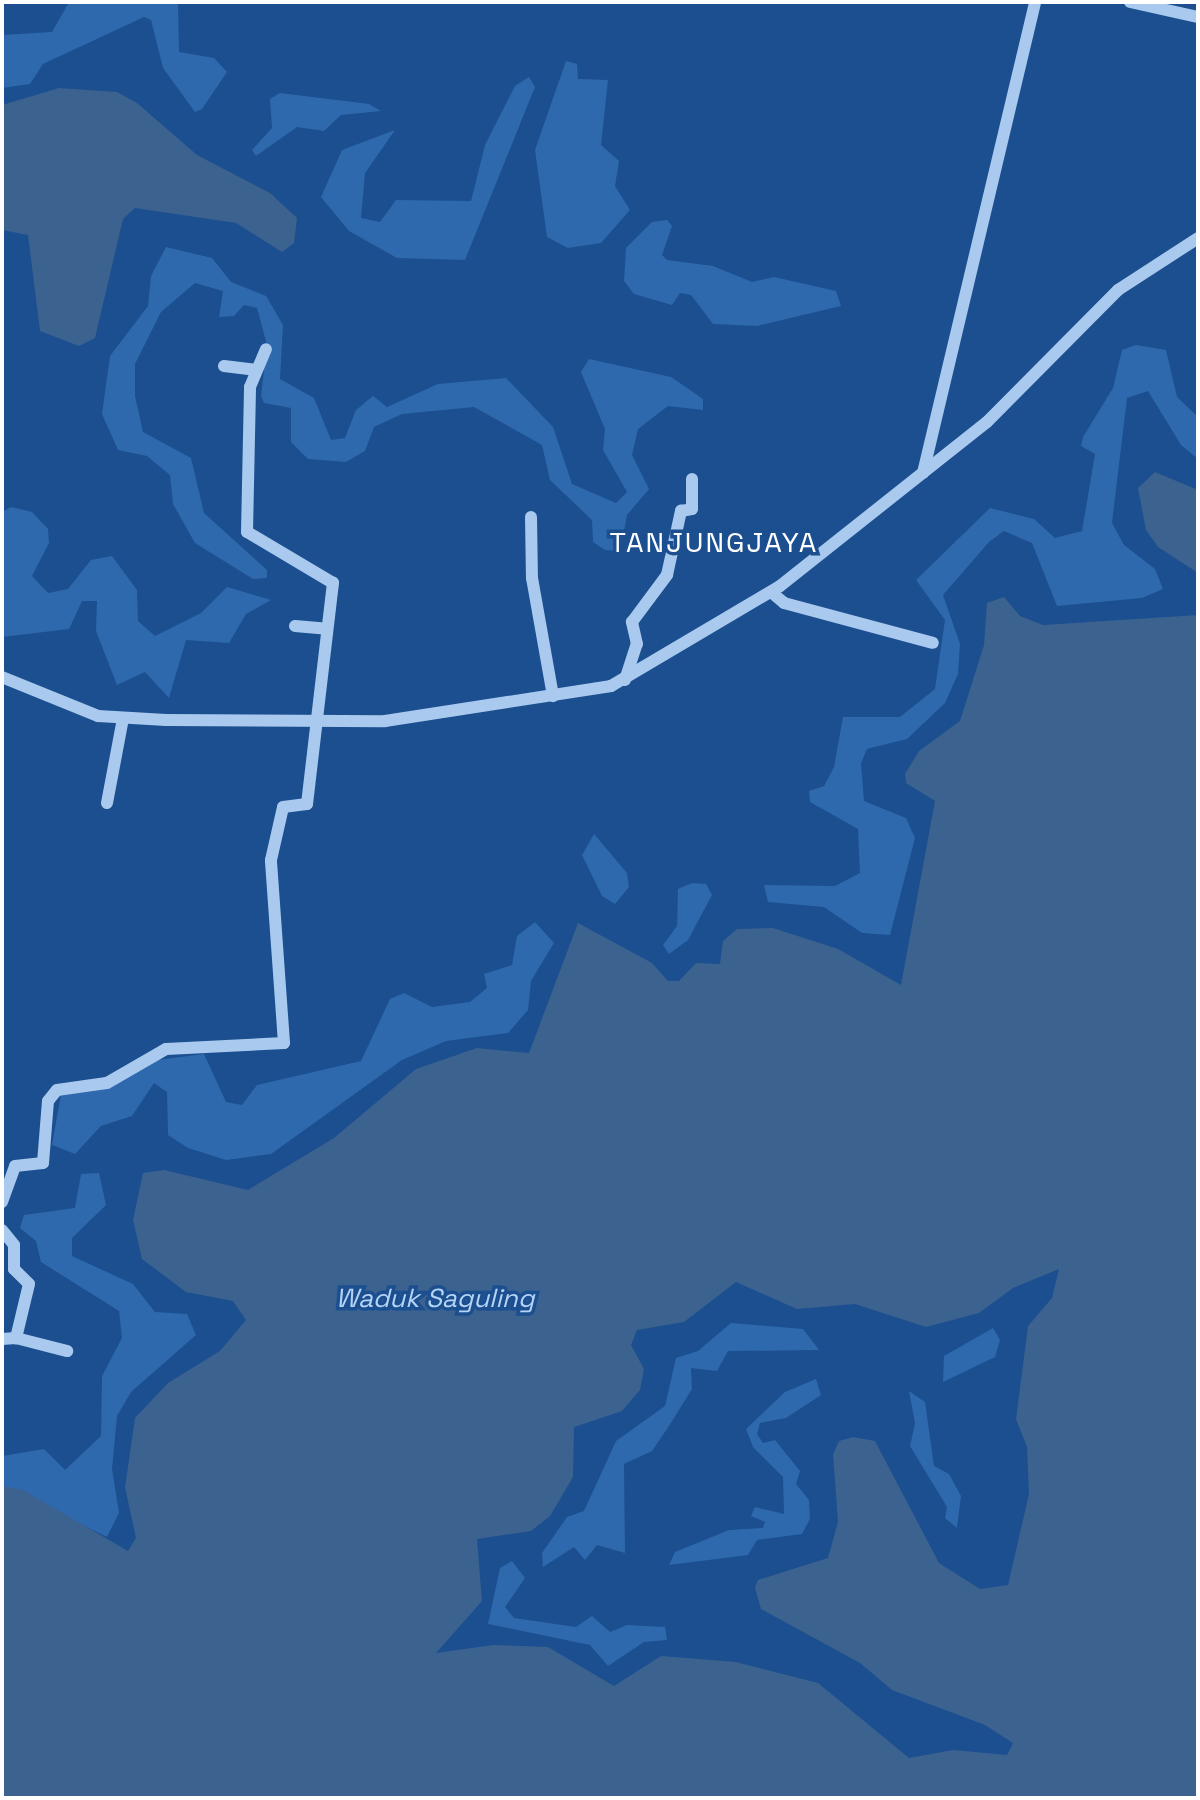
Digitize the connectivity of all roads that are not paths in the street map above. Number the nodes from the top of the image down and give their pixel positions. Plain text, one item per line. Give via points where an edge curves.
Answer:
1 (1035, 2) edge
2 (1130, 2) edge
3 (1198, 17) edge
4 (1198, 238) edge
5 (266, 349) dead end
6 (224, 366) dead end
7 (255, 370) junction
8 (923, 473) junction
9 (692, 479) dead end
10 (531, 517) dead end
11 (771, 592) junction
12 (295, 626) dead end
13 (327, 629) junction
14 (933, 643) dead end
15 (2, 677) edge
16 (625, 680) junction
17 (553, 696) junction
18 (123, 718) junction
19 (319, 722) junction
20 (107, 803) dead end
21 (2, 1202) edge
22 (2, 1230) edge
23 (16, 1338) junction
24 (2, 1339) edge
25 (67, 1351) dead end

1 - 8 street
2 - 3 street
4 - 8 street via 1118,290 1029,384
5 - 7 street
6 - 7 street
7 - 13 street via 247,532 333,583
8 - 11 street
9 - 16 street via 692,509 681,511 667,575 632,622 637,644
10 - 17 street via 532,578
11 - 14 street via 784,603
11 - 16 street
12 - 13 street
13 - 19 street
15 - 18 street
16 - 17 street
17 - 19 street via 385,721
18 - 19 street
18 - 20 street
19 - 21 street via 307,804 283,807 271,860 284,1043 166,1049 107,1083 57,1090 48,1101 43,1163 15,1166
22 - 23 street via 14,1245 14,1269 29,1278
23 - 24 street
23 - 25 street

